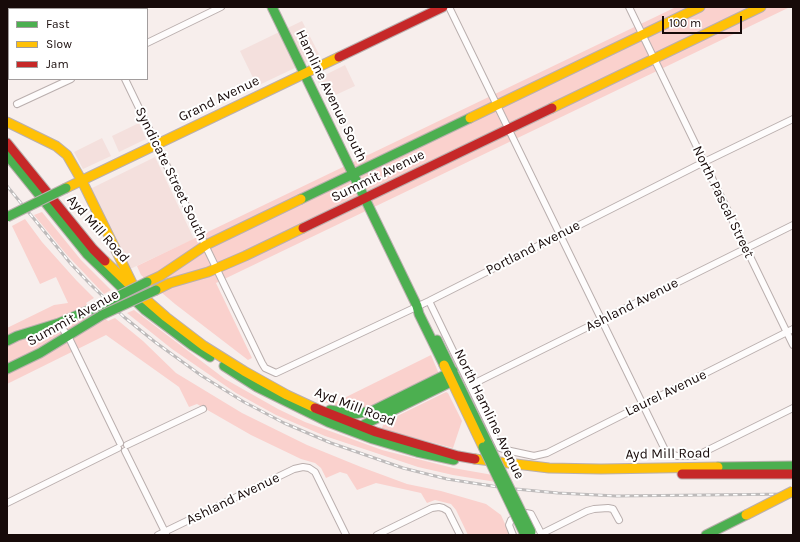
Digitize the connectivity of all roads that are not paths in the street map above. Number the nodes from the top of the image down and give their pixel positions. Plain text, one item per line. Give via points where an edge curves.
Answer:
1 (221, 7) edge
2 (272, 7) edge
3 (443, 7) edge
4 (449, 7) edge
5 (629, 7) edge
6 (700, 7) edge
7 (761, 7) edge
8 (642, 34) junction
9 (148, 43) edge
10 (654, 59) junction
11 (305, 73) junction
12 (69, 80) edge
13 (125, 80) edge
14 (17, 104) dead end
15 (497, 106) junction
16 (793, 120) edge
17 (7, 122) edge
18 (7, 128) edge
19 (509, 129) junction
20 (7, 143) edge
21 (157, 144) junction
22 (7, 155) edge
23 (704, 162) junction
24 (353, 175) junction
25 (80, 182) junction
26 (365, 198) junction
27 (7, 217) edge
28 (793, 225) edge
29 (560, 235) junction
30 (206, 245) junction
31 (745, 247) junction
32 (217, 268) junction
33 (135, 290) junction
34 (429, 301) junction
35 (418, 306) junction
36 (601, 320) junction
37 (59, 322) junction
38 (790, 331) edge
39 (67, 336) junction
40 (7, 341) edge
41 (793, 345) edge
42 (7, 369) edge
43 (271, 372) joint
44 (452, 377) junction
45 (471, 385) junction
46 (287, 395) junction
47 (386, 405) junction
48 (642, 405) junction
49 (793, 408) edge
50 (202, 409) dead end
51 (355, 428) junction
52 (119, 446) junction
53 (126, 448) junction
54 (540, 456) joint
55 (793, 466) edge
56 (793, 474) edge
57 (793, 491) edge
58 (7, 503) edge
59 (619, 520) dead end
60 (166, 533) edge
61 (534, 534) edge
62 (158, 535) edge
63 (346, 535) edge
64 (376, 535) edge
65 (460, 535) edge
66 (513, 535) edge
67 (706, 535) edge

1 - 9 street
2 - 11 main road, Hamline Avenue South
3 - 11 main road, Grand Avenue
4 - 15 street
5 - 8 street, North Pascal Street
6 - 8 main road, Summit Avenue
7 - 10 main road, Summit Avenue
8 - 10 street, North Pascal Street
8 - 15 main road, Summit Avenue
10 - 19 main road, Summit Avenue
10 - 23 street, North Pascal Street
11 - 21 main road, Grand Avenue
11 - 24 main road, Hamline Avenue South
12 - 14 street
13 - 21 street, Syndicate Street South
15 - 19 street
15 - 24 main road, Summit Avenue
16 - 23 street, Portland Avenue
17 - 25 main road via 56,146 71,161
18 - 25 main road via 54,151 63,158
19 - 26 main road, Summit Avenue
19 - 29 street
20 - 33 main road, Ayd Mill Road via 93,249
21 - 25 main road, Grand Avenue
21 - 30 street, Syndicate Street South
22 - 51 main road, Ayd Mill Road via 87,254 145,310 193,346 257,387 328,422
23 - 29 street, Portland Avenue
23 - 31 street, North Pascal Street
24 - 26 main road, North Hamline Avenue
24 - 30 main road, Summit Avenue
25 - 27 main road, Grand Avenue, bridge
25 - 33 main road
26 - 32 main road, Summit Avenue
26 - 35 main road, North Hamline Avenue
28 - 31 street, Ashland Avenue
29 - 34 street, Portland Avenue
29 - 36 street
30 - 32 street, Syndicate Street South
30 - 37 main road, Summit Avenue, bridge via 160,276
31 - 36 street, Ashland Avenue
31 - 38 street, North Pascal Street
32 - 39 main road, Summit Avenue, bridge via 170,283 102,315
32 - 43 street, Syndicate Street South via 262,363
33 - 46 main road, Ayd Mill Road via 204,346
34 - 35 street, Portland Avenue
34 - 45 street, North Hamline Avenue
35 - 43 street, Portland Avenue via 284,370
35 - 44 main road, North Hamline Avenue
36 - 45 street, Ashland Avenue
36 - 48 street
37 - 39 street
37 - 40 main road, Summit Avenue
38 - 41 street, North Pascal Street
38 - 48 street, Laurel Avenue
39 - 42 main road, Summit Avenue
39 - 52 street
44 - 47 main road
44 - 51 main road
44 - 61 main road, North Hamline Avenue, bridge via 485,446
45 - 54 street, North Hamline Avenue via 500,448
46 - 47 main road via 346,413 363,413
46 - 51 main road, Ayd Mill Road
47 - 51 main road via 364,417
48 - 49 street via 666,452 677,456 696,456
48 - 54 street, Laurel Avenue
50 - 53 street
51 - 55 main road, Ayd Mill Road via 458,456 549,468
51 - 56 main road, Ayd Mill Road via 373,439 450,460 537,472 584,475
52 - 53 street via 124,442
52 - 58 street
53 - 60 street
57 - 67 main road, bridge
59 - 61 street via 613,509 594,509
60 - 62 street, Ashland Avenue
60 - 63 street, Ashland Avenue via 302,467 315,472
61 - 66 street via 531,514 526,513 511,520 509,525
64 - 65 street via 439,507 448,511

